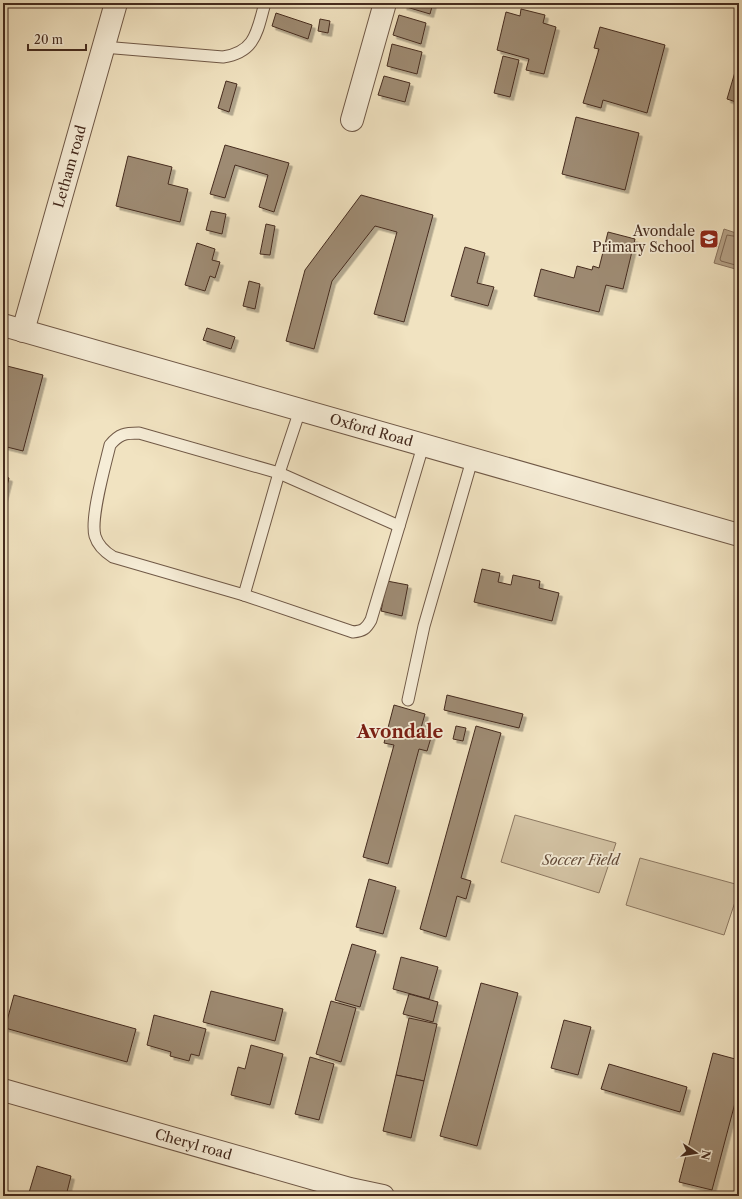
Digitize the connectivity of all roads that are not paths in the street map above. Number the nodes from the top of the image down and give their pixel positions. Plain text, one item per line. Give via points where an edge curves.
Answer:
1 (116, 3) edge
2 (265, 3) edge
3 (385, 3) edge
4 (103, 47) junction
5 (352, 120) dead end
6 (13, 328) edge
7 (300, 410) junction
8 (423, 446) junction
9 (472, 460) junction
10 (278, 474) junction
11 (399, 526) junction
12 (739, 535) edge
13 (244, 595) junction
14 (408, 700) dead end
15 (3, 1090) edge
16 (384, 1196) edge

1 - 4 street, Letham road
2 - 4 lane via 256,35 249,46 235,55 223,57
3 - 5 street
4 - 6 street, Letham road
6 - 7 street, Oxford Road
7 - 8 street, Oxford Road
7 - 10 lane
8 - 9 street, Oxford Road
8 - 11 lane
9 - 12 street, Oxford Road
9 - 14 lane via 424,626
10 - 11 lane
10 - 13 lane
10 - 13 lane via 139,433 117,437 110,445 94,519 95,536 101,549 113,557
11 - 13 lane via 371,620 362,631 353,632
15 - 16 street, Cheryl road via 350,1189

